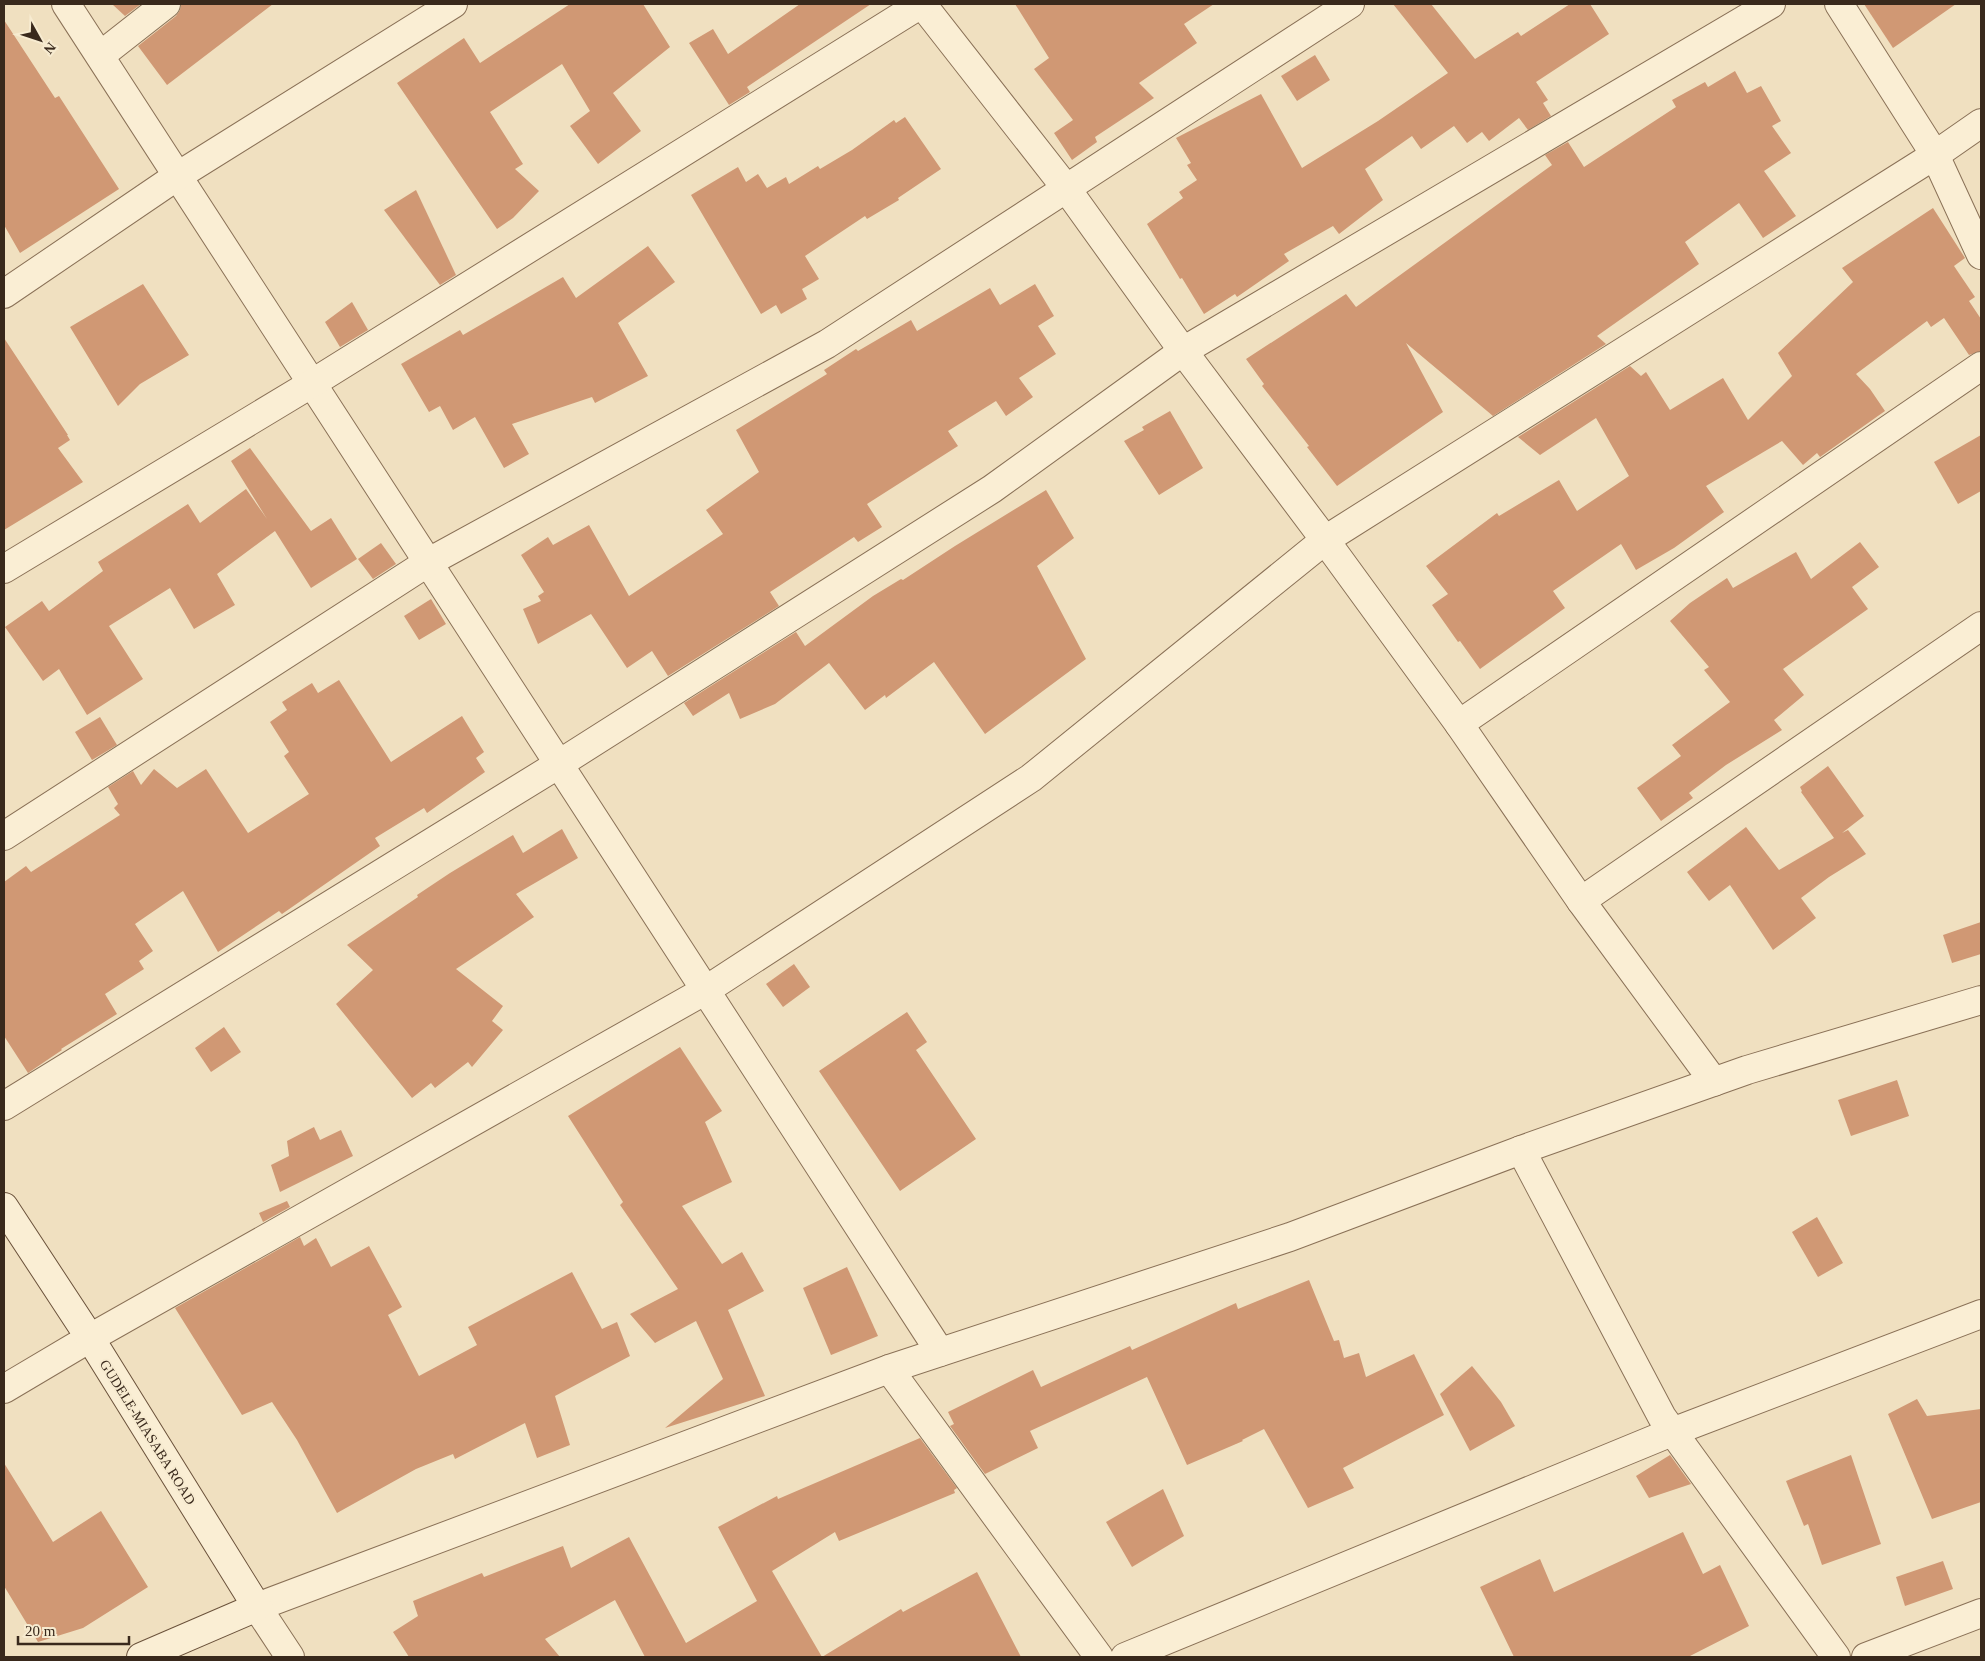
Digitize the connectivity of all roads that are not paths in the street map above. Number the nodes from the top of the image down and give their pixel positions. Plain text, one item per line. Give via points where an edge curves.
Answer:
1 (66, 4) edge
2 (166, 4) edge
3 (453, 4) edge
4 (921, 4) edge
5 (1350, 4) edge
6 (1771, 4) edge
7 (1839, 4) edge
8 (101, 56) junction
9 (1981, 123) edge
10 (1935, 155) junction
11 (176, 177) junction
12 (1066, 188) junction
13 (1981, 255) edge
14 (4, 294) edge
15 (1183, 351) junction
16 (1981, 366) edge
17 (312, 384) junction
18 (1325, 540) junction
19 (427, 563) junction
20 (4, 569) edge
21 (1981, 626) edge
22 (1459, 724) junction
23 (559, 764) junction
24 (4, 836) edge
25 (1581, 901) junction
26 (706, 990) junction
27 (1981, 1000) edge
28 (1714, 1082) junction
29 (4, 1106) edge
30 (1522, 1150) junction
31 (4, 1207) edge
32 (1981, 1314) edge
33 (90, 1338) junction
34 (940, 1352) junction
35 (889, 1369) junction
36 (4, 1389) edge
37 (1672, 1432) junction
38 (257, 1607) junction
39 (1981, 1613) edge
40 (141, 1657) edge
41 (290, 1657) edge
42 (1099, 1657) edge
43 (1125, 1657) edge
44 (1836, 1657) edge
45 (1866, 1657) edge

1 - 8 street
2 - 8 street
3 - 11 street
4 - 12 street
4 - 17 street
5 - 12 street
6 - 15 street
7 - 10 street
8 - 11 street
9 - 10 street
10 - 13 street
10 - 18 street
11 - 14 street
11 - 17 street
12 - 15 street
12 - 19 street via 827,344
15 - 18 street
15 - 23 street via 992,489
16 - 22 street
17 - 19 street
17 - 20 street
18 - 22 street
18 - 26 street via 1032,778
19 - 23 street
19 - 24 street
21 - 25 street
22 - 25 street
23 - 26 street
23 - 29 street
25 - 28 street
26 - 33 street
26 - 34 street
27 - 28 street
28 - 30 street
30 - 34 street via 1290,1237
30 - 37 street
31 - 33 street, GUDELE-MIASABA ROAD
32 - 37 street
33 - 36 street
33 - 38 street, GUDELE-MIASABA ROAD
34 - 35 street
35 - 38 street
35 - 42 street
37 - 43 street
37 - 44 street
38 - 40 street
38 - 41 street, GUDELE-MIASABA ROAD
39 - 45 street

